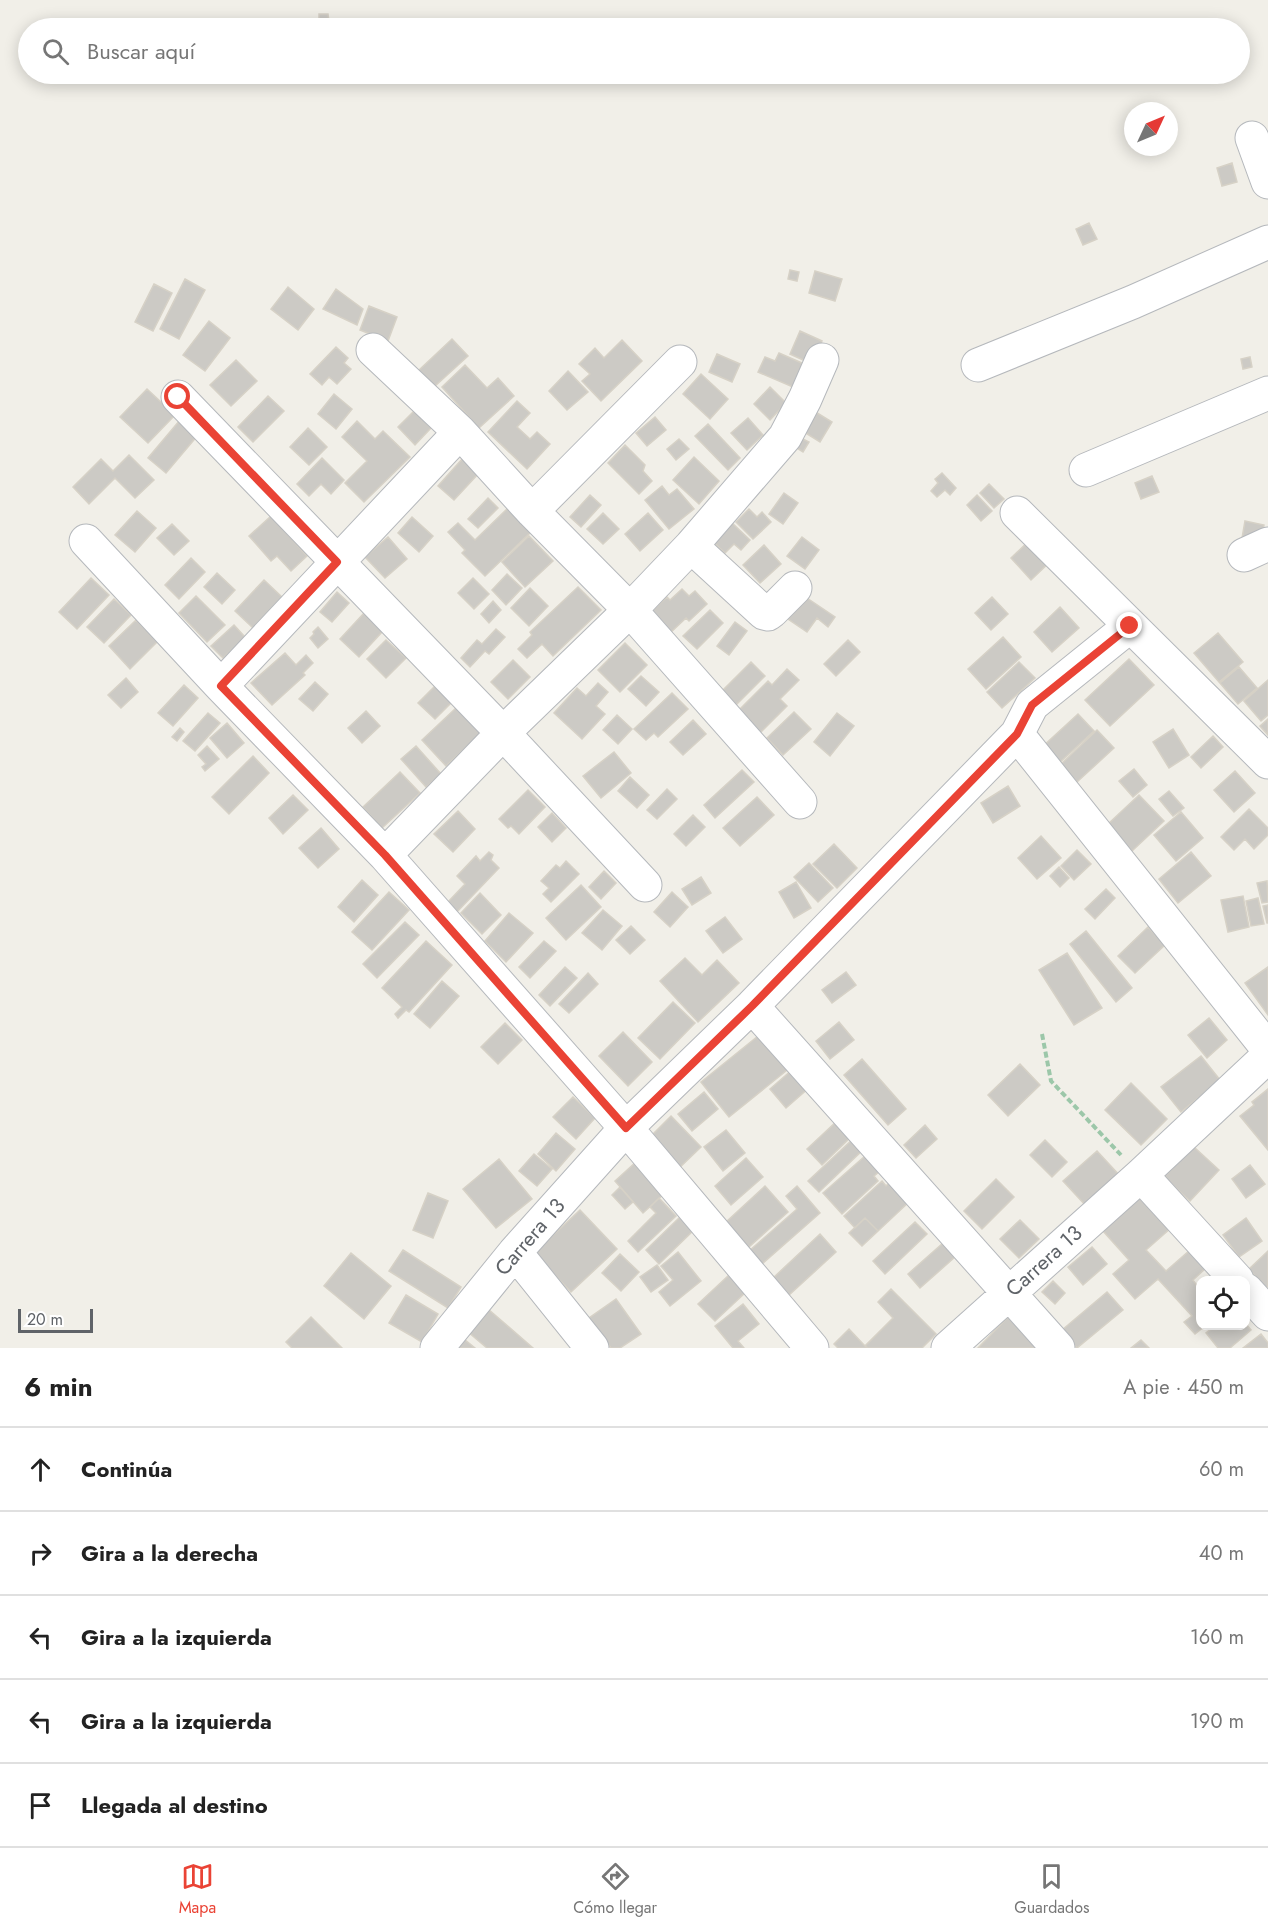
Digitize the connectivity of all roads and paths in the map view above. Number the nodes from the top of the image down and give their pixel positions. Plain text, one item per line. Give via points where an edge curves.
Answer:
1 (1252, 138) dead end
2 (1268, 182) edge
3 (1268, 242) edge
4 (374, 350) dead end
5 (822, 360) dead end
6 (680, 362) dead end
7 (978, 365) dead end
8 (1268, 393) edge
9 (178, 397) dead end
10 (460, 432) junction
11 (1086, 470) dead end
12 (532, 511) junction
13 (1017, 513) dead end
14 (86, 542) dead end
15 (691, 546) junction
16 (337, 562) junction
17 (795, 588) dead end
18 (630, 610) junction
19 (1130, 626) junction
20 (221, 686) junction
21 (503, 733) junction
22 (1017, 734) junction
23 (1268, 762) edge
24 (800, 802) dead end
25 (385, 855) junction
26 (645, 885) dead end
27 (752, 1006) junction
28 (1042, 1034) dead end
29 (1268, 1049) edge
30 (1268, 1056) edge
31 (626, 1128) junction
32 (1140, 1175) junction
33 (515, 1252) junction
34 (1232, 1276) edge
35 (1008, 1293) junction
36 (1250, 1295) edge
37 (1268, 1314) edge
38 (437, 1348) edge
39 (592, 1348) edge
40 (812, 1348) edge
41 (948, 1348) edge
42 (1058, 1348) edge

1 - 2 street
3 - 7 street
4 - 10 street
5 - 15 street via 785,437
6 - 12 street
8 - 11 street
9 - 16 street
10 - 12 street
10 - 16 street
12 - 18 street
13 - 19 street
14 - 20 street
15 - 17 street via 764,613 772,611
15 - 18 street
16 - 20 street
16 - 21 street
18 - 21 street
18 - 24 street
19 - 22 street, Carrera 13 via 1032,705
19 - 23 street
20 - 25 street
21 - 25 street
21 - 26 street
22 - 27 street, Carrera 13
22 - 29 street
25 - 31 street
27 - 31 street, Carrera 13
27 - 35 street
28 - 32 path via 1052,1081
30 - 32 street, Carrera 13
31 - 33 street, Carrera 13
31 - 40 street
32 - 34 street
32 - 35 street, Carrera 13
33 - 38 street, Carrera 13
33 - 39 street
35 - 41 street, Carrera 13
35 - 42 street
36 - 37 street

